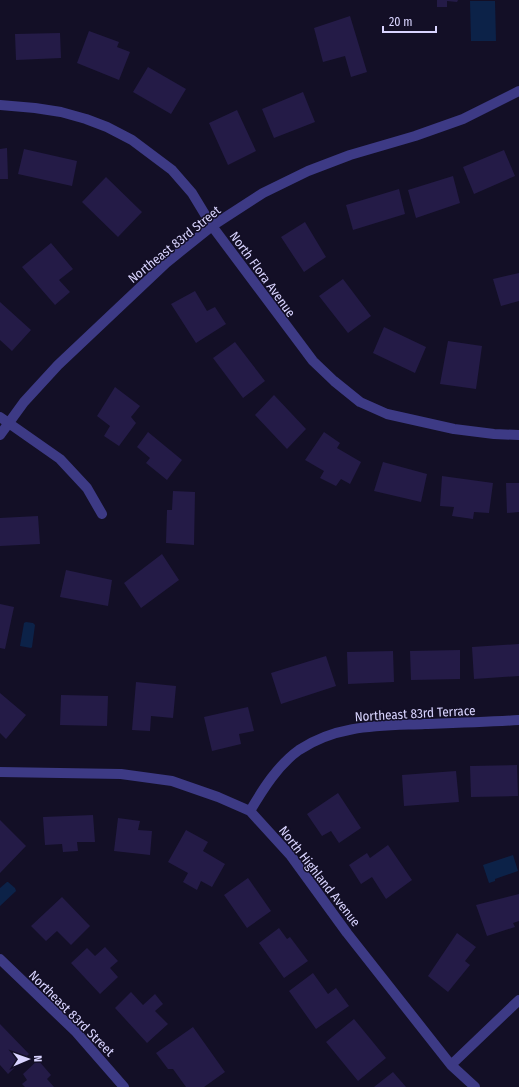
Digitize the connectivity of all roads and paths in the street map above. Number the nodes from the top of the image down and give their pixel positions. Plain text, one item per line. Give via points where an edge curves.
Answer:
1 (519, 91) edge
2 (0, 105) edge
3 (212, 226) junction
4 (4, 420) edge
5 (0, 435) edge
6 (519, 436) edge
7 (102, 514) dead end
8 (519, 720) edge
9 (0, 772) edge
10 (250, 811) junction
11 (0, 959) edge
12 (519, 1000) edge
13 (451, 1065) junction
14 (124, 1087) edge
15 (475, 1087) edge

1 - 3 street, Northeast 83rd Street via 463,119 308,171 263,193
2 - 3 street, North Flora Avenue via 62,112 107,127 132,140 172,170 192,193
3 - 4 street, Northeast 83rd Street via 146,282
3 - 6 street, North Flora Avenue via 313,361 360,402 387,414 454,429
4 - 5 street, Northeast 83rd Street
4 - 7 street via 60,459 87,488
8 - 10 street, Northeast 83rd Terrace via 358,727 327,735 299,750 279,769
9 - 10 street, North Highland Avenue via 121,774 172,782
10 - 13 street, North Highland Avenue via 291,856 347,933
11 - 14 street, Northeast 83rd Street via 76,1032
12 - 13 street
13 - 15 street, North Highland Avenue

